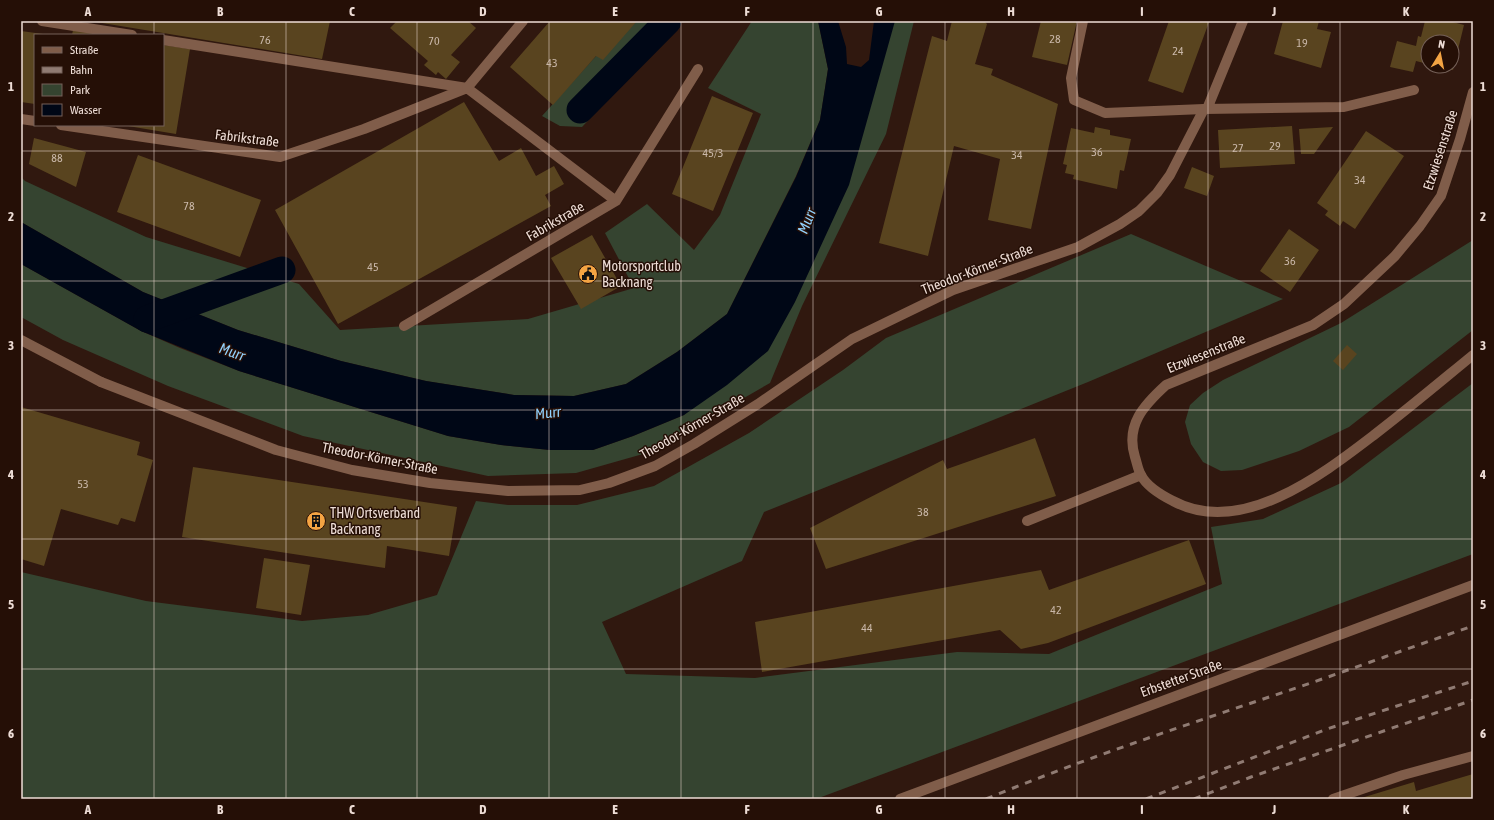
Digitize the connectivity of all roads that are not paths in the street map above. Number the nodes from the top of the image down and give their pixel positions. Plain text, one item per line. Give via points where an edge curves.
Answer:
1 (42, 21) edge
2 (523, 21) edge
3 (1083, 21) edge
4 (1244, 21) edge
5 (126, 34) edge
6 (164, 40) edge
7 (698, 69) dead end
8 (467, 88) junction
9 (1414, 90) dead end
10 (1473, 92) edge
11 (1206, 109) junction
12 (21, 119) edge
13 (34, 121) edge
14 (68, 126) edge
15 (616, 201) junction
16 (404, 326) dead end
17 (21, 340) edge
18 (1473, 355) edge
19 (1141, 475) junction
20 (1027, 520) dead end
21 (1473, 585) edge
22 (1473, 756) edge
23 (900, 799) edge
24 (1333, 799) edge

1 - 5 street
2 - 8 street, Fabrikstraße
3 - 11 street via 1071,78 1074,100 1106,113
4 - 11 street, Theodor-Körner-Straße
6 - 8 street, Fabrikstraße
7 - 15 street, Fabrikstraße
8 - 14 street, Fabrikstraße via 364,129 280,157
8 - 15 street, Fabrikstraße
9 - 11 street via 1344,107
10 - 19 street, Etzwiesenstraße via 1441,196 1395,256 1344,304 1313,325 1166,385 1147,402 1136,419 1133,450
11 - 17 street, Theodor-Körner-Straße via 1170,175 1157,193 1139,211 1120,224 1078,247 953,290 852,339 758,404 655,466 609,483 580,490 508,491 430,483 352,470 276,450 101,382
12 - 13 street
15 - 16 street, Fabrikstraße
18 - 19 street, Etzwiesenstraße via 1330,468 1295,490 1260,505 1233,511 1205,511 1183,506 1158,493
19 - 20 street
21 - 23 street, Erbstetter Straße
22 - 24 street via 1402,775

